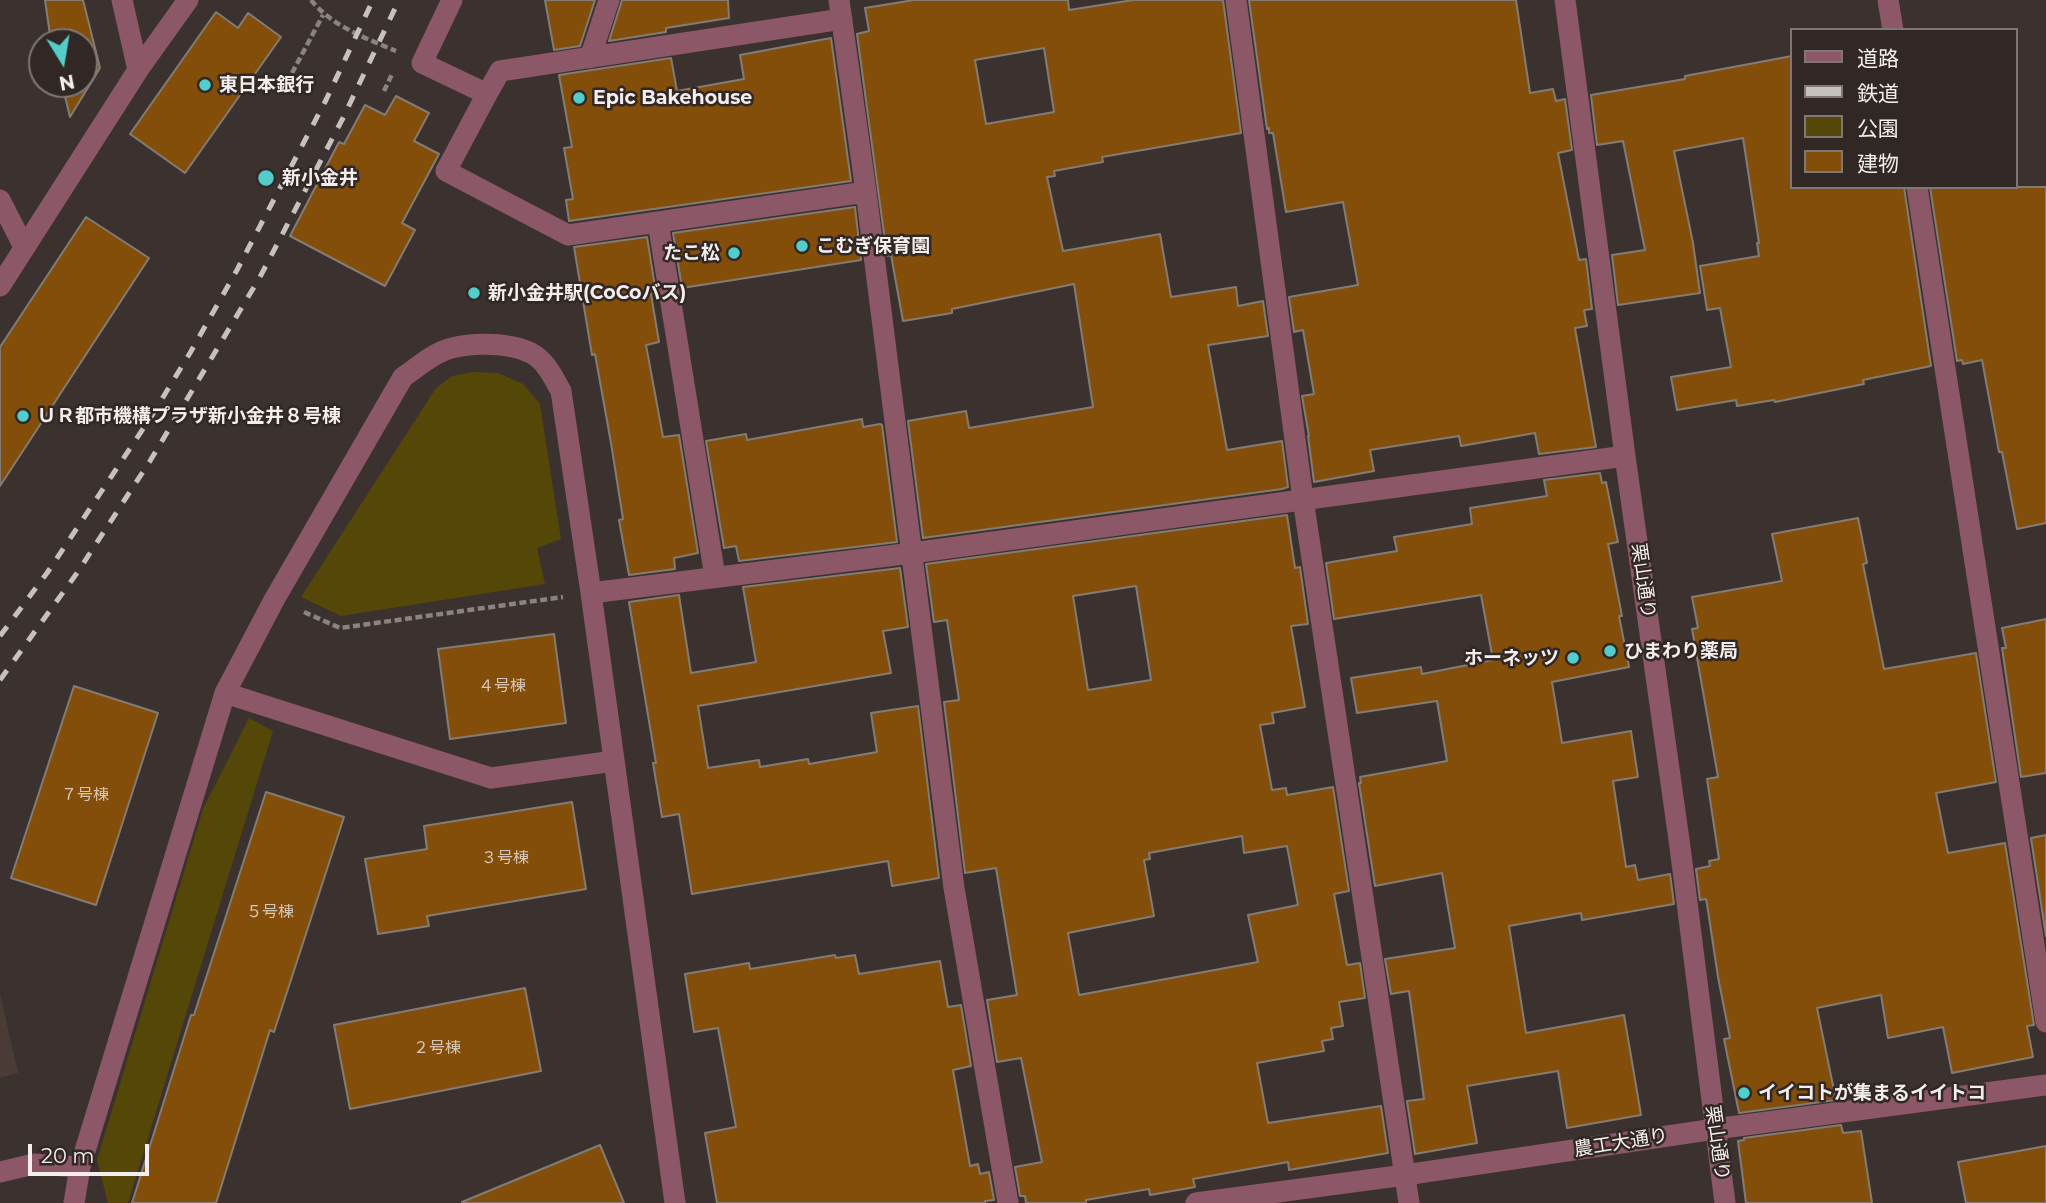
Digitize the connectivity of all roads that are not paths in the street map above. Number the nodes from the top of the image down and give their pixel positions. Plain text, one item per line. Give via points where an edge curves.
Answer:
1 (122, 0) edge
2 (188, 0) edge
3 (452, 0) edge
4 (610, 0) edge
5 (1236, 0) edge
6 (1565, 0) edge
7 (1888, 0) edge
8 (840, 10) edge
9 (1893, 28) edge
10 (590, 58) junction
11 (138, 70) junction
12 (487, 94) junction
13 (1917, 189) edge
14 (866, 192) junction
15 (0, 200) edge
16 (658, 222) junction
17 (24, 247) junction
18 (0, 286) edge
19 (1625, 456) junction
20 (1303, 499) junction
21 (912, 553) junction
22 (715, 577) junction
23 (591, 593) junction
24 (225, 693) junction
25 (614, 761) junction
26 (2046, 1022) edge
27 (2046, 1085) edge
28 (1715, 1129) junction
29 (80, 1167) junction
30 (0, 1172) edge
31 (1405, 1175) junction
32 (74, 1203) edge
33 (675, 1203) edge
34 (1008, 1203) edge
35 (1196, 1203) edge
36 (1409, 1203) edge
37 (1725, 1203) edge

1 - 11 street
2 - 11 street
3 - 12 street via 422,63
4 - 10 street
5 - 20 street
6 - 19 street, 栗山通り
7 - 9 street
8 - 10 street
8 - 14 street
10 - 12 street via 500,71
11 - 17 street
12 - 16 street via 446,172 568,235
13 - 26 street
14 - 16 street
14 - 21 street
15 - 17 street
16 - 22 street
17 - 18 street
19 - 20 street
19 - 28 street, 栗山通り
20 - 21 street
20 - 31 street
21 - 22 street
21 - 34 street via 954,888
22 - 23 street
23 - 24 street via 561,391 547,367 531,354 510,347 478,343 437,353 403,377
23 - 25 street
24 - 25 street via 491,779
24 - 29 street
25 - 33 street
27 - 28 street, 農工大通り
28 - 31 street, 農工大通り
28 - 37 street, 栗山通り
29 - 30 street via 34,1164
29 - 32 street
31 - 35 street, 農工大通り
31 - 36 street

